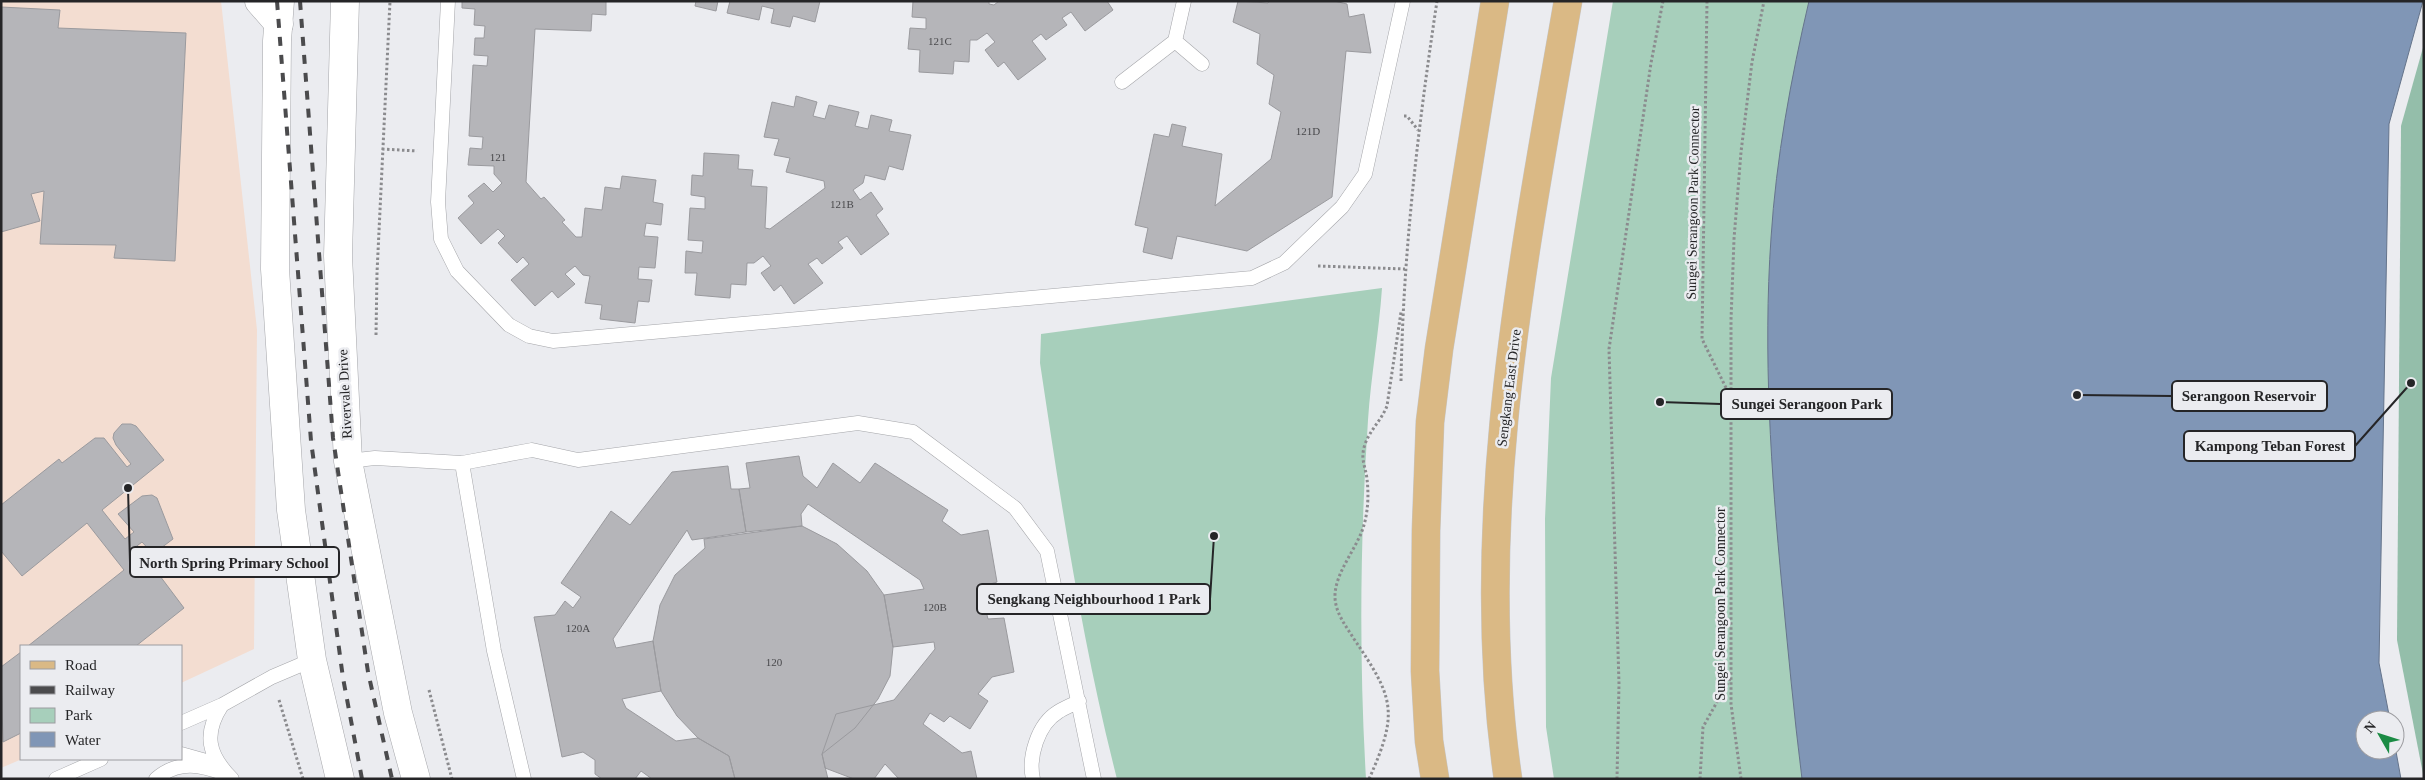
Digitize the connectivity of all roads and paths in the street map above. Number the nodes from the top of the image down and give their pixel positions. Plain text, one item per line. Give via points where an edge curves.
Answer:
1 (259, 1) edge
2 (345, 1) edge
3 (390, 1) edge
4 (448, 1) edge
5 (1184, 1) edge
6 (1403, 1) edge
7 (1437, 1) edge
8 (1495, 1) edge
9 (1568, 1) edge
10 (1663, 1) edge
11 (1707, 1) edge
12 (1764, 1) edge
13 (280, 13) edge
14 (1175, 41) junction
15 (1202, 64) dead end
16 (1122, 82) dead end
17 (382, 149) junction
18 (408, 150) dead end
19 (1317, 266) dead end
20 (1405, 269) junction
21 (376, 341) dead end
22 (1731, 399) junction
23 (348, 461) junction
24 (462, 463) junction
25 (312, 660) junction
26 (1731, 676) junction
27 (272, 677) junction
28 (427, 686) dead end
29 (1079, 702) junction
30 (222, 705) junction
31 (182, 723) edge
32 (182, 754) edge
33 (96, 761) edge
34 (230, 777) edge
35 (56, 779) edge
36 (156, 779) edge
37 (303, 779) edge
38 (340, 779) edge
39 (416, 779) edge
40 (452, 779) edge
41 (524, 779) edge
42 (1033, 779) edge
43 (1094, 779) edge
44 (1369, 779) edge
45 (1435, 779) edge
46 (1508, 779) edge
47 (1616, 779) edge
48 (1700, 779) edge
49 (1741, 779) edge

1 - 13 street
2 - 23 street, Rivervale Drive via 338,256
3 - 17 path
4 - 6 lane via 438,202 441,239 457,271 509,325 529,336 553,341 1252,278 1284,263 1342,207 1365,174
5 - 14 lane
7 - 20 path via 1418,130
8 - 45 main road via 1430,422 1425,671
9 - 46 main road, Sengkang East Drive via 1520,298 1500,467 1496,539 1497,671
10 - 47 path via 1609,349 1620,684
11 - 22 path, Sungei Serangoon Park Connector via 1702,339
12 - 22 path, Sungei Serangoon Park Connector via 1751,71 1735,220
13 - 25 street via 274,269 290,510
14 - 15 lane
14 - 16 lane
17 - 18 path
17 - 21 path
19 - 20 path
20 - 44 path via 1387,406 1370,433 1363,454 1368,495 1365,522 1341,574 1335,596 1339,616 1377,673 1388,702 1385,740
22 - 26 path, Sungei Serangoon Park Connector
23 - 24 lane via 375,458
23 - 39 street, Rivervale Drive via 398,713
24 - 29 lane via 532,450 578,460 858,423 912,432 1014,508 1047,551
24 - 41 lane via 494,651
25 - 27 lane
25 - 38 street
26 - 48 path via 1703,727
26 - 49 path, Sungei Serangoon Park Connector via 1731,704
27 - 30 lane
27 - 37 path
28 - 40 path
29 - 42 lane via 1056,713 1038,735 1032,757
29 - 43 lane
30 - 31 lane
30 - 34 lane via 215,716 209,739 212,752
32 - 34 lane via 209,762
33 - 35 lane
34 - 36 lane via 205,766 192,765 164,772

